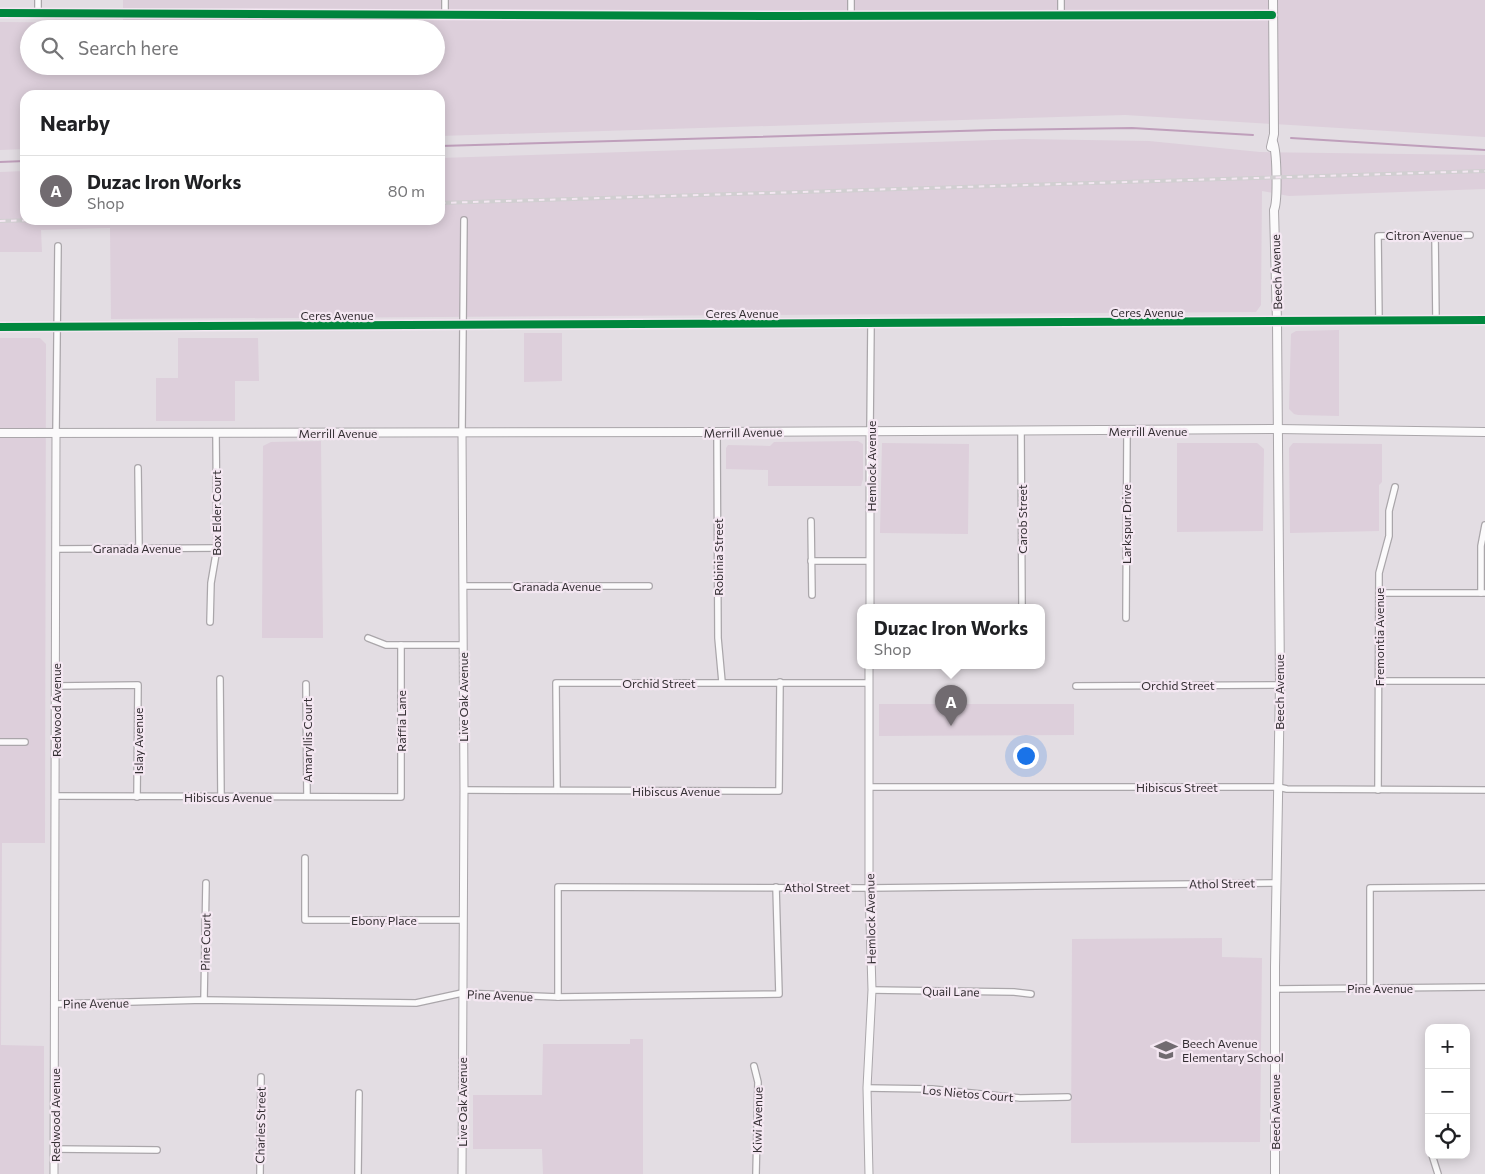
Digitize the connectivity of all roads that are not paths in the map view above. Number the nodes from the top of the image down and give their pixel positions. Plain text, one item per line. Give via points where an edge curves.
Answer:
1 (38, 0) edge
2 (445, 0) edge
3 (852, 0) edge
4 (1061, 0) edge
5 (1273, 0) edge
6 (0, 13) edge
7 (38, 13) junction
8 (444, 14) junction
9 (1061, 15) junction
10 (1272, 15) junction
11 (852, 16) junction
12 (464, 220) dead end
13 (1435, 235) junction
14 (1470, 235) dead end
15 (58, 246) dead end
16 (1436, 320) junction
17 (1485, 320) edge
18 (1277, 322) junction
19 (1379, 322) junction
20 (871, 324) junction
21 (463, 326) junction
22 (0, 327) edge
23 (58, 327) junction
24 (1277, 429) junction
25 (1021, 431) junction
26 (1126, 431) junction
27 (462, 432) junction
28 (717, 432) junction
29 (870, 432) junction
30 (1485, 432) edge
31 (0, 433) edge
32 (56, 433) junction
33 (216, 434) junction
34 (138, 468) dead end
35 (1395, 487) dead end
36 (811, 521) dead end
37 (1485, 525) edge
38 (139, 548) junction
39 (217, 548) junction
40 (56, 549) junction
41 (811, 561) junction
42 (870, 561) junction
43 (464, 586) junction
44 (649, 586) dead end
45 (1379, 593) junction
46 (1483, 593) edge
47 (812, 595) dead end
48 (870, 604) edge
49 (1022, 604) edge
50 (1126, 618) dead end
51 (210, 622) dead end
52 (368, 638) dead end
53 (401, 645) junction
54 (463, 645) junction
55 (870, 669) edge
56 (220, 679) dead end
57 (1378, 681) junction
58 (1485, 681) edge
59 (722, 682) junction
60 (780, 682) junction
61 (869, 683) junction
62 (306, 684) dead end
63 (1280, 685) junction
64 (56, 686) junction
65 (1076, 686) dead end
66 (0, 742) edge
67 (25, 742) dead end
68 (869, 787) junction
69 (1278, 787) junction
70 (464, 790) junction
71 (557, 790) junction
72 (1378, 790) junction
73 (1485, 790) edge
74 (55, 796) junction
75 (307, 796) junction
76 (138, 797) junction
77 (221, 797) junction
78 (401, 797) joint
79 (305, 858) dead end
80 (1277, 882) junction
81 (206, 883) dead end
82 (776, 887) junction
83 (1485, 887) edge
84 (869, 888) junction
85 (463, 920) junction
86 (1485, 987) edge
87 (1370, 988) junction
88 (1275, 989) junction
89 (872, 990) junction
90 (462, 993) junction
91 (1030, 994) dead end
92 (558, 997) junction
93 (204, 1000) junction
94 (55, 1004) junction
95 (754, 1066) dead end
96 (261, 1077) dead end
97 (867, 1088) junction
98 (358, 1093) dead end
99 (1068, 1097) dead end
100 (54, 1149) junction
101 (157, 1150) dead end
102 (1433, 1159) edge
103 (54, 1174) edge
104 (260, 1174) edge
105 (358, 1174) edge
106 (462, 1174) edge
107 (756, 1174) edge
108 (869, 1174) edge
109 (1275, 1174) edge
110 (1438, 1174) edge

1 - 7 street
2 - 8 street
3 - 11 street
4 - 9 street
5 - 10 main road, Beech Avenue
6 - 7 street
7 - 8 street
8 - 11 street
9 - 10 street
9 - 11 street
10 - 18 main road, Beech Avenue
12 - 21 street, Live Oak Avenue
13 - 14 street, Citron Avenue
13 - 16 street
13 - 19 street, Citron Avenue via 1378,236
15 - 23 street, Redwood Avenue
16 - 17 street, Ceres Avenue
16 - 19 street, Ceres Avenue
18 - 19 street, Ceres Avenue
18 - 20 street, Ceres Avenue
18 - 24 main road, Beech Avenue
20 - 21 street, Ceres Avenue
20 - 29 street, Hemlock Avenue
21 - 23 street, Ceres Avenue
21 - 27 street, Live Oak Avenue
22 - 23 street, Ceres Avenue
23 - 32 street, Redwood Avenue
24 - 26 main road, Merrill Avenue
24 - 30 main road, Merrill Avenue
24 - 63 main road, Beech Avenue
25 - 26 main road, Merrill Avenue
25 - 29 main road, Merrill Avenue
25 - 49 street, Carob Street
26 - 50 street, Larkspur Drive
27 - 28 main road, Merrill Avenue
27 - 33 main road, Merrill Avenue
27 - 43 street, Live Oak Avenue
28 - 29 main road, Merrill Avenue
28 - 59 street, Robinia Street via 718,638
29 - 42 street, Hemlock Avenue
31 - 32 main road, Merrill Avenue
32 - 33 main road, Merrill Avenue
32 - 40 street, Redwood Avenue
33 - 39 street, Box Elder Court
34 - 38 street
35 - 45 street, Fremontia Avenue via 1389,511 1388,542 1379,573
36 - 41 street
37 - 46 street via 1481,546
38 - 39 street, Granada Avenue
38 - 40 street, Granada Avenue
39 - 51 street, Box Elder Court
40 - 64 street, Redwood Avenue
41 - 42 street
41 - 47 street
42 - 48 street, Hemlock Avenue
43 - 44 street, Granada Avenue
43 - 54 street, Live Oak Avenue
45 - 46 street
45 - 57 street, Fremontia Avenue
52 - 53 street via 386,645
53 - 54 street
53 - 78 street, Raffia Lane
54 - 70 street, Live Oak Avenue
55 - 61 street, Hemlock Avenue
56 - 77 street
57 - 58 street
57 - 72 street, Fremontia Avenue
59 - 60 street, Orchid Street
59 - 71 street, Orchid Street via 556,683
60 - 61 street, Orchid Street
60 - 71 street, Hibiscus Avenue via 779,791
61 - 68 street, Hemlock Avenue
62 - 75 street, Amaryllis Court
63 - 65 street, Orchid Street
63 - 69 main road, Beech Avenue
64 - 74 street, Redwood Avenue
64 - 76 street, Islay Avenue via 138,686
66 - 67 street
68 - 69 street, Hibiscus Street
68 - 84 street, Hemlock Avenue
69 - 72 street, Hibiscus Street
69 - 80 main road, Beech Avenue
70 - 71 street, Hibiscus Avenue
70 - 85 street, Live Oak Avenue
72 - 73 street, Hibiscus Street
74 - 76 street, Hibiscus Avenue
74 - 94 street, Redwood Avenue
75 - 77 street, Hibiscus Avenue
75 - 78 street, Hibiscus Avenue
76 - 77 street, Hibiscus Avenue
79 - 85 street, Ebony Place via 306,920
80 - 84 street, Athol Street
80 - 88 main road, Beech Avenue
81 - 93 street, Pine Court
82 - 84 street, Athol Street
82 - 92 street, Athol Street via 558,887
82 - 92 street, Pine Avenue via 779,994
83 - 87 street via 1370,888
84 - 89 street, Hemlock Avenue
85 - 90 street, Live Oak Avenue
86 - 87 street, Pine Avenue
87 - 88 street, Pine Avenue
88 - 109 main road, Beech Avenue
89 - 91 street, Quail Lane
89 - 97 street, Hemlock Avenue
90 - 92 street, Pine Avenue
90 - 93 street, Pine Avenue via 416,1003
90 - 106 street, Live Oak Avenue
93 - 94 street, Pine Avenue
94 - 100 street, Redwood Avenue
95 - 107 street, Kiwi Avenue via 758,1082
96 - 104 street, Charles Street
97 - 99 street, Los Nietos Court via 1020,1098
97 - 108 street, Hemlock Avenue
98 - 105 street
100 - 101 street
100 - 103 street, Redwood Avenue
102 - 110 street

